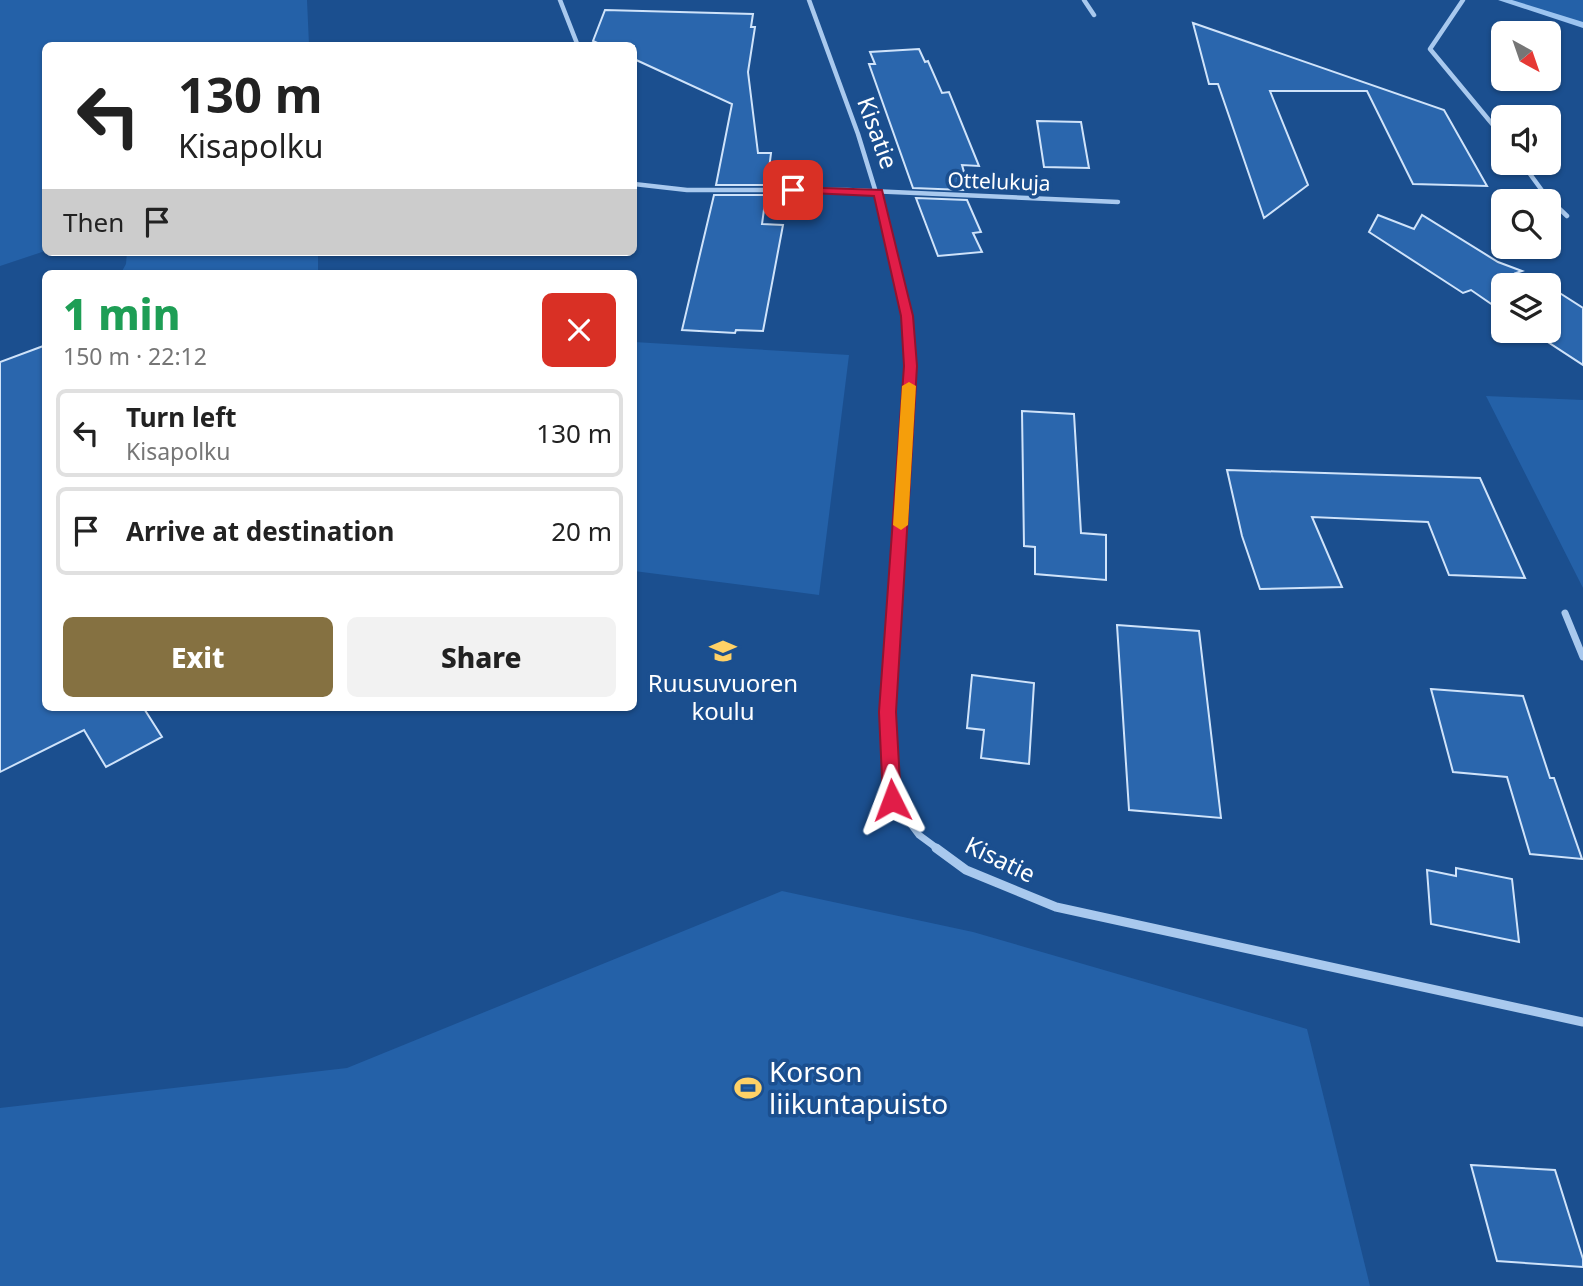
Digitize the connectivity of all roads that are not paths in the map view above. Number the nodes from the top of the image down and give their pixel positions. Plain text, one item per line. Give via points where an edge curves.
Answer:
1 (560, 0) edge
2 (808, 0) edge
3 (1084, 0) edge
4 (1463, 0) edge
5 (1094, 15) dead end
6 (576, 42) edge
7 (1491, 123) edge
8 (1530, 175) edge
9 (637, 184) edge
10 (878, 193) junction
11 (1118, 202) dead end
12 (1567, 216) dead end
13 (1565, 613) dead end
14 (1583, 657) edge
15 (1583, 1021) edge

1 - 6 street
2 - 10 street, Kisatie
3 - 5 street
4 - 7 street via 1430,49
8 - 12 street
9 - 10 street, Ottelukuja via 687,190
10 - 11 street, Ottelukuja
10 - 15 street, Kisatie via 907,316 910,366 887,712 892,800 919,835 966,870 1056,907
13 - 14 street

